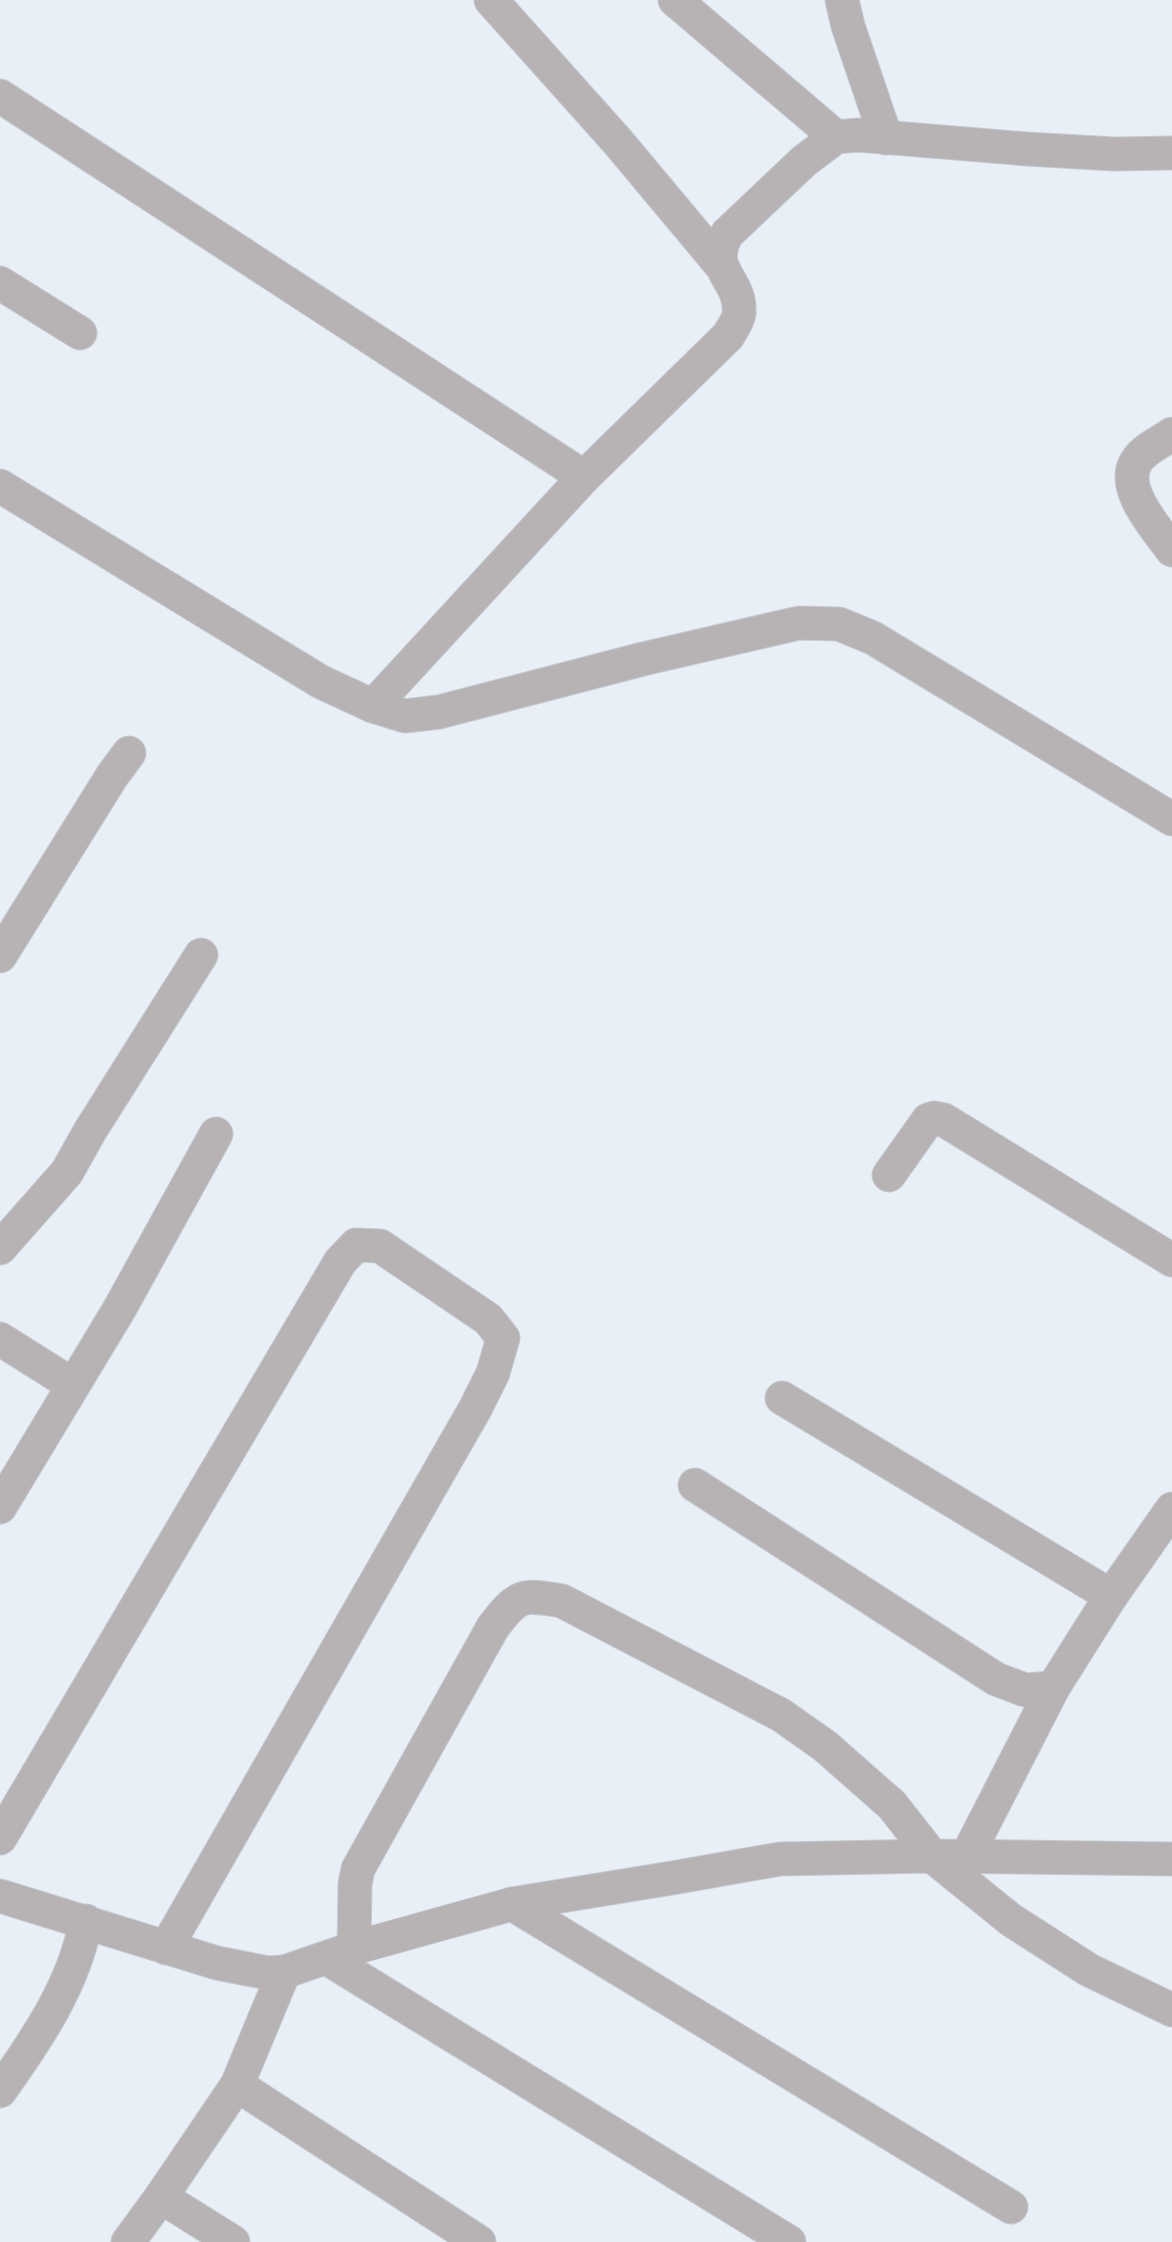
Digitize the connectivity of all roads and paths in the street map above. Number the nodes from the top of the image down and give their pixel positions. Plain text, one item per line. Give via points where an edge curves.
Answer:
1 (491, 0) edge
2 (675, 0) edge
3 (842, 0) edge
4 (0, 96) edge
5 (836, 137) junction
6 (886, 138) junction
7 (1172, 153) edge
8 (720, 264) junction
9 (0, 283) edge
10 (80, 333) dead end
11 (1172, 434) edge
12 (584, 477) junction
13 (0, 486) edge
14 (1172, 550) edge
15 (373, 706) junction
16 (129, 753) dead end
17 (1172, 819) edge
18 (0, 956) edge
19 (201, 956) dead end
20 (216, 1134) dead end
21 (890, 1174) dead end
22 (0, 1248) edge
23 (1172, 1260) edge
24 (0, 1339) edge
25 (73, 1385) junction
26 (782, 1398) dead end
27 (695, 1485) dead end
28 (0, 1507) edge
29 (1172, 1509) edge
30 (1111, 1596) junction
31 (1053, 1688) junction
32 (0, 1838) edge
33 (932, 1856) junction
34 (966, 1858) junction
35 (1172, 1859) edge
36 (0, 1896) edge
37 (512, 1904) junction
38 (86, 1921) junction
39 (166, 1948) junction
40 (341, 1953) junction
41 (284, 1972) junction
42 (1172, 2010) edge
43 (237, 2085) junction
44 (0, 2091) edge
45 (161, 2197) junction
46 (1011, 2207) dead end
47 (128, 2242) edge
48 (233, 2242) edge
49 (479, 2242) edge
50 (789, 2242) edge

1 - 8 street
2 - 5 street
3 - 6 street
4 - 12 street
5 - 6 street
5 - 8 street via 804,161 727,234 720,246
6 - 7 street via 1114,154
8 - 12 street via 737,292 739,316 728,336
9 - 10 street
11 - 14 street via 1139,458 1132,477 1140,504
12 - 15 street
13 - 15 street via 321,682
15 - 17 street via 405,716 439,712 799,623 839,624 873,638
16 - 18 street
19 - 22 street via 67,1172
20 - 25 street
21 - 23 street via 928,1120 944,1120
24 - 25 street
25 - 28 street
26 - 30 street
27 - 31 street via 996,1678 1025,1690
29 - 30 street
30 - 31 street
31 - 34 street
32 - 39 street via 340,1262 357,1245 380,1246 488,1319 503,1338 493,1373
33 - 34 street
33 - 37 street via 780,1858
33 - 40 street via 892,1805 825,1746 782,1715 562,1601 530,1595 509,1607 494,1628 357,1869
33 - 42 street via 1051,1948
34 - 35 street
36 - 38 street
37 - 40 street
37 - 46 street
38 - 39 street
38 - 44 street via 80,1949 60,1999
39 - 41 street via 248,1970
40 - 41 street
40 - 50 street
41 - 43 street
43 - 45 street
43 - 49 street
45 - 47 street
45 - 48 street

